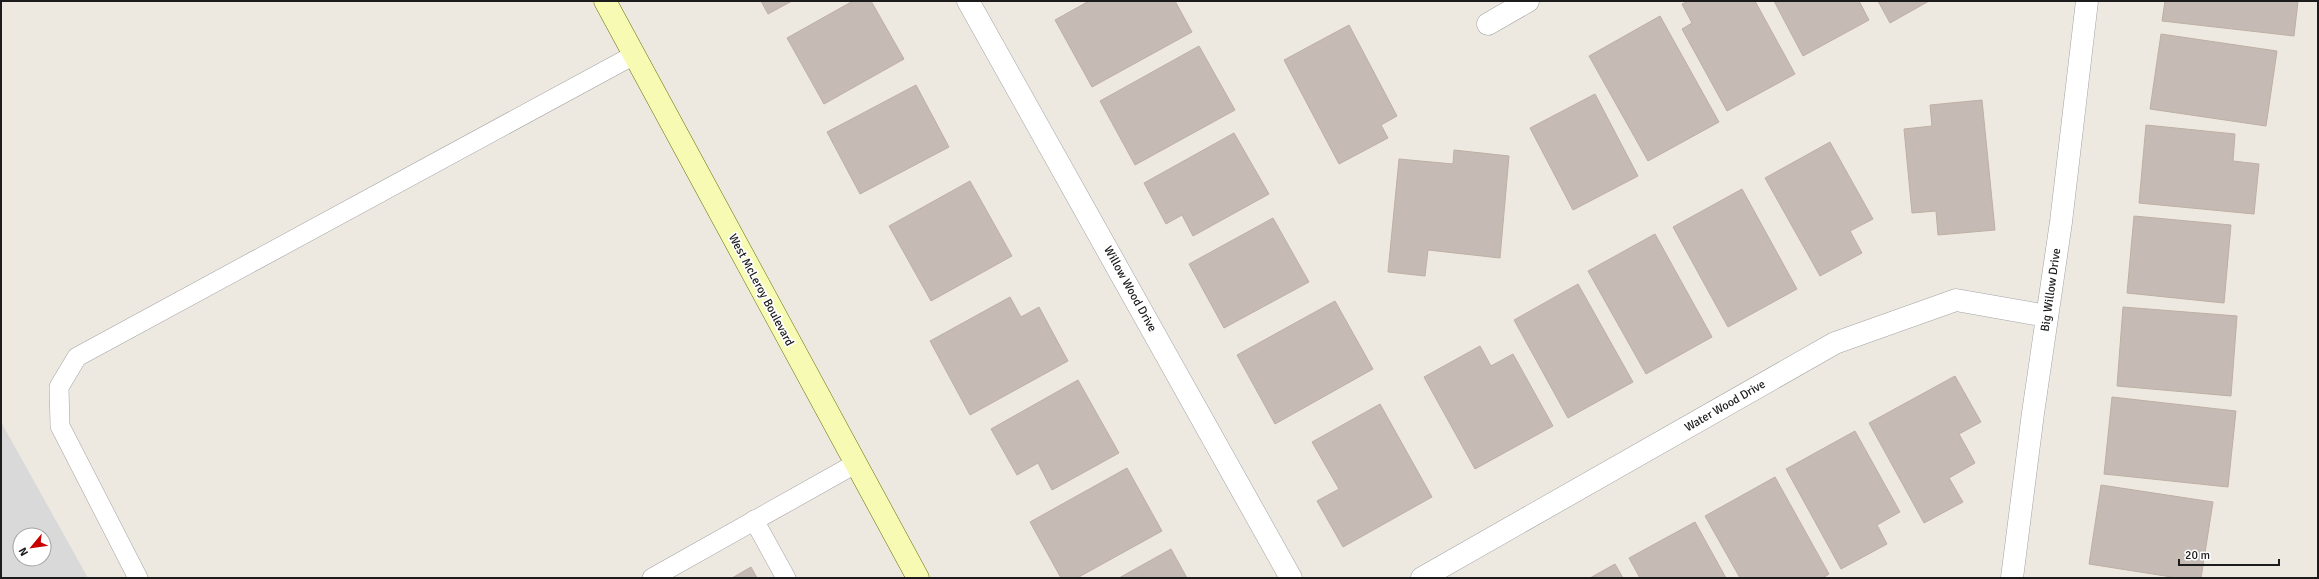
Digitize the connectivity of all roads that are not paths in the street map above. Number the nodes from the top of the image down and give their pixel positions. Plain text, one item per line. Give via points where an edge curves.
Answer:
1 (605, 1) edge
2 (968, 1) edge
3 (1528, 1) edge
4 (2087, 1) edge
5 (1488, 24) dead end
6 (634, 55) junction
7 (2047, 316) junction
8 (855, 464) junction
9 (754, 520) junction
10 (138, 578) edge
11 (652, 578) edge
12 (786, 578) edge
13 (918, 578) edge
14 (1291, 578) edge
15 (1422, 578) edge
16 (2012, 578) edge

1 - 6 main road, West McLeroy Boulevard
2 - 14 street, Willow Wood Drive
3 - 5 street
4 - 7 street, Big Willow Drive via 2061,222
6 - 8 main road, West McLeroy Boulevard
6 - 10 lane via 77,356 59,387 60,426
7 - 15 street, Water Wood Drive via 1956,300 1834,343
7 - 16 street, Big Willow Drive
8 - 9 lane
8 - 13 main road, West McLeroy Boulevard
9 - 11 lane
9 - 12 lane

